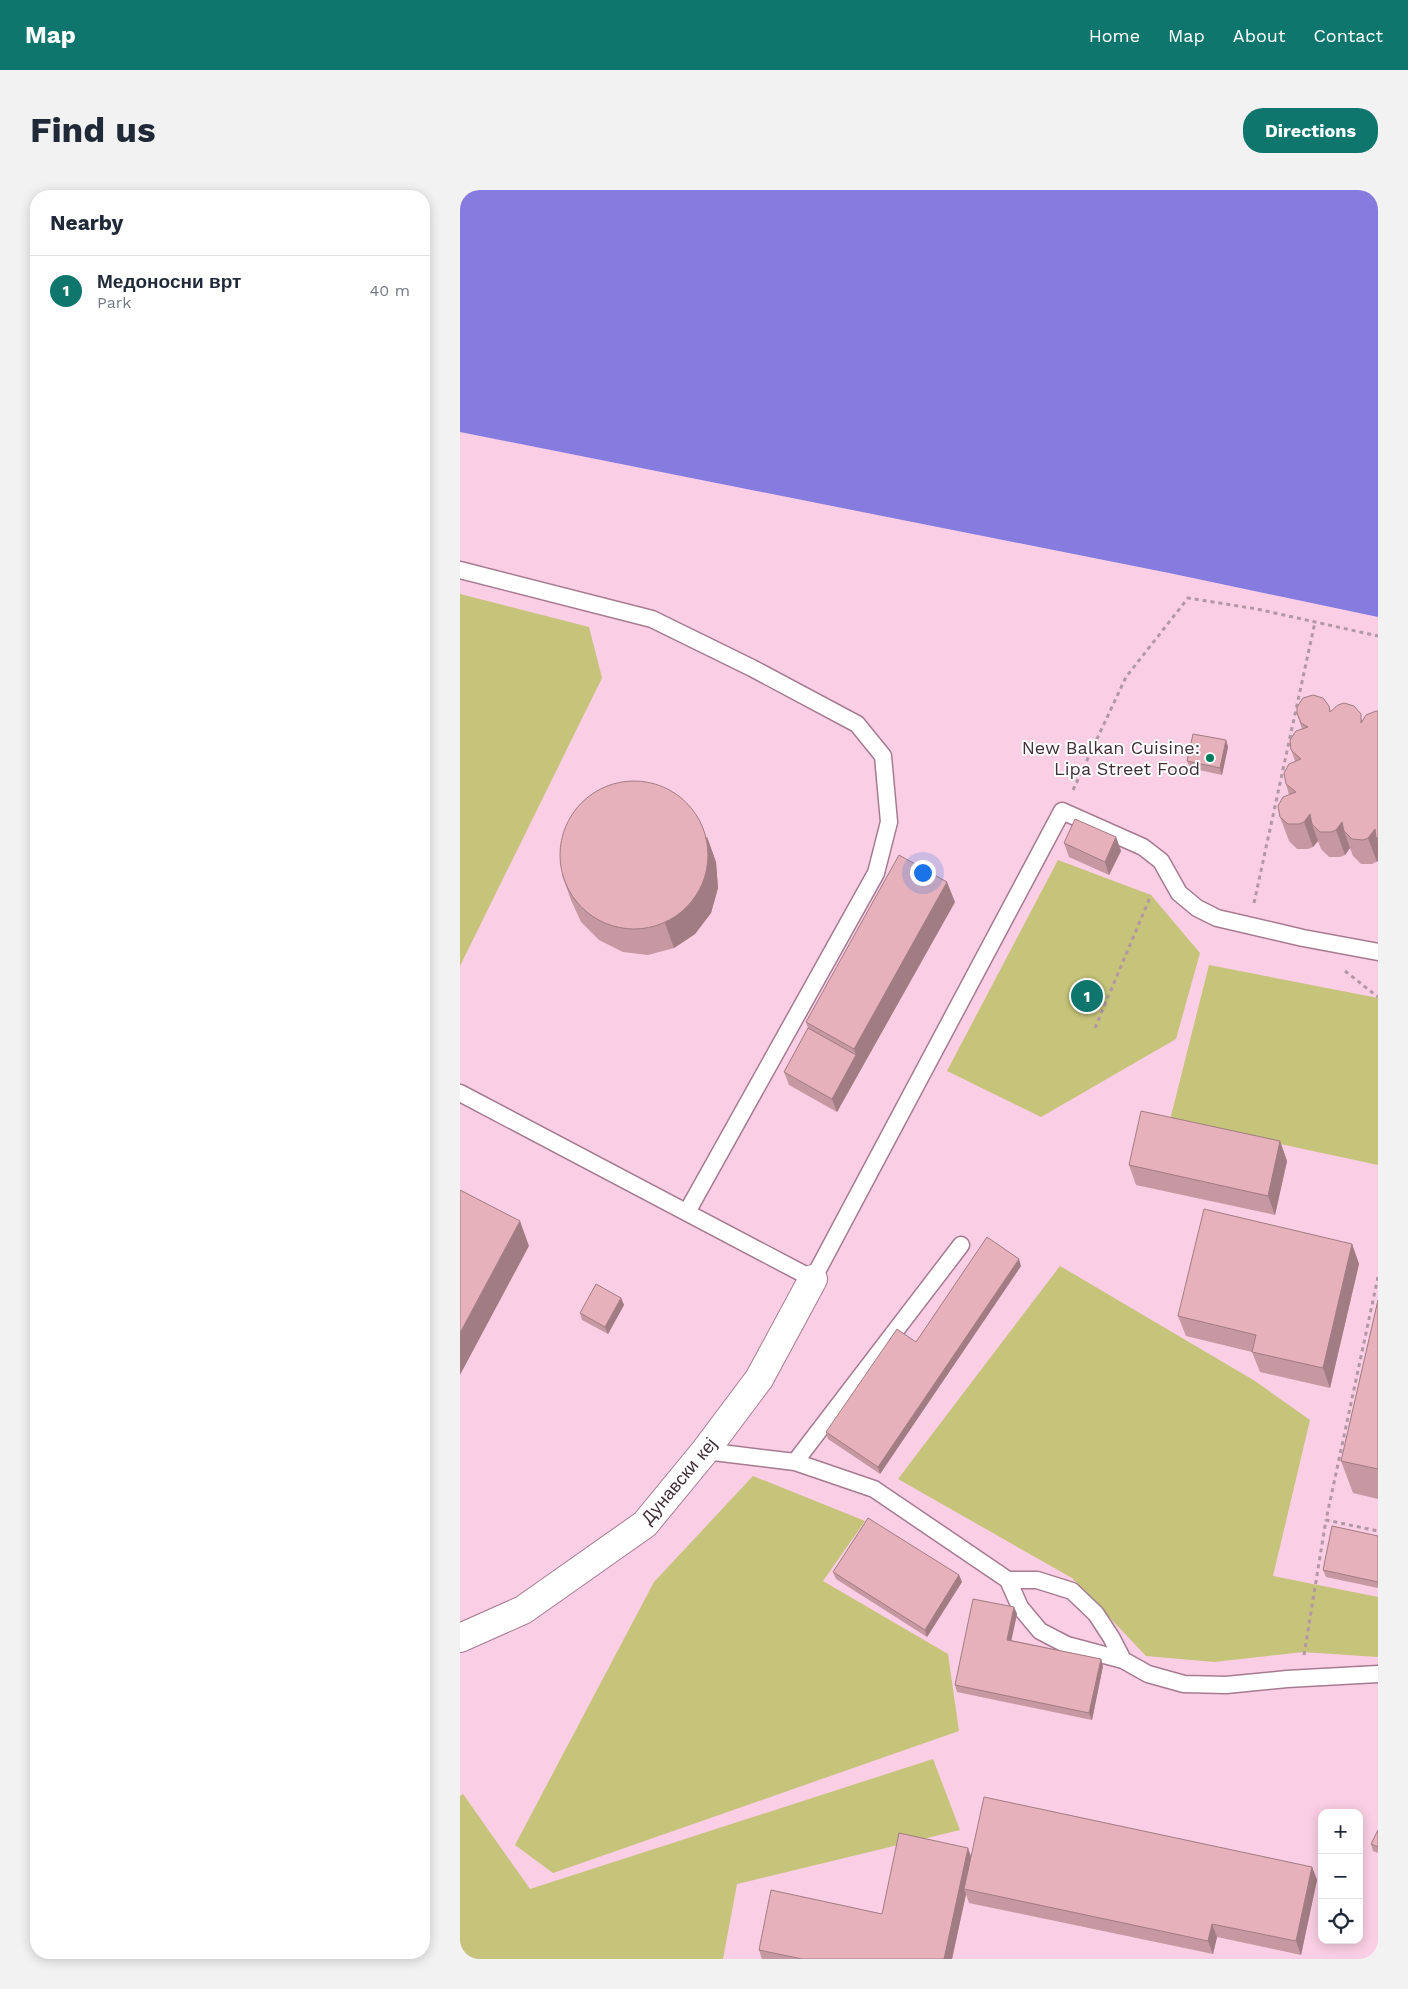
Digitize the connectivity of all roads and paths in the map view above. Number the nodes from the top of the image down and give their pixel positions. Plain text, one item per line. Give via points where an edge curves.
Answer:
1 (460, 570) edge
2 (1315, 622) junction
3 (1378, 636) edge
4 (1062, 811) junction
5 (1163, 864) junction
6 (1249, 925) junction
7 (1378, 952) edge
8 (1095, 1028) dead end
9 (460, 1093) edge
10 (687, 1212) junction
11 (961, 1245) dead end
12 (1378, 1277) edge
13 (813, 1279) junction
14 (705, 1451) junction
15 (794, 1462) junction
16 (1326, 1520) junction
17 (1378, 1531) edge
18 (1008, 1580) junction
19 (460, 1638) edge
20 (1123, 1660) junction
21 (1378, 1674) edge
22 (1300, 1678) junction

1 - 10 lane via 652,619 857,724 883,756 889,822 876,873
2 - 3 path
2 - 4 path via 1188,598 1126,677
2 - 6 path
4 - 5 lane via 1143,847
4 - 13 lane
5 - 6 lane via 1179,893 1197,908 1217,918
5 - 8 path
6 - 7 lane
9 - 10 lane
10 - 13 lane
11 - 15 lane
12 - 16 path
13 - 14 street, Дунавски кеј via 759,1379
14 - 15 lane
14 - 19 street, Дунавски кеј via 645,1524 522,1610
15 - 18 lane via 874,1489
16 - 17 path
16 - 22 path
18 - 20 lane via 1020,1607 1040,1632 1067,1645
18 - 20 lane via 1037,1580 1072,1591 1096,1614
20 - 22 lane via 1148,1674 1184,1684 1226,1685
21 - 22 lane

